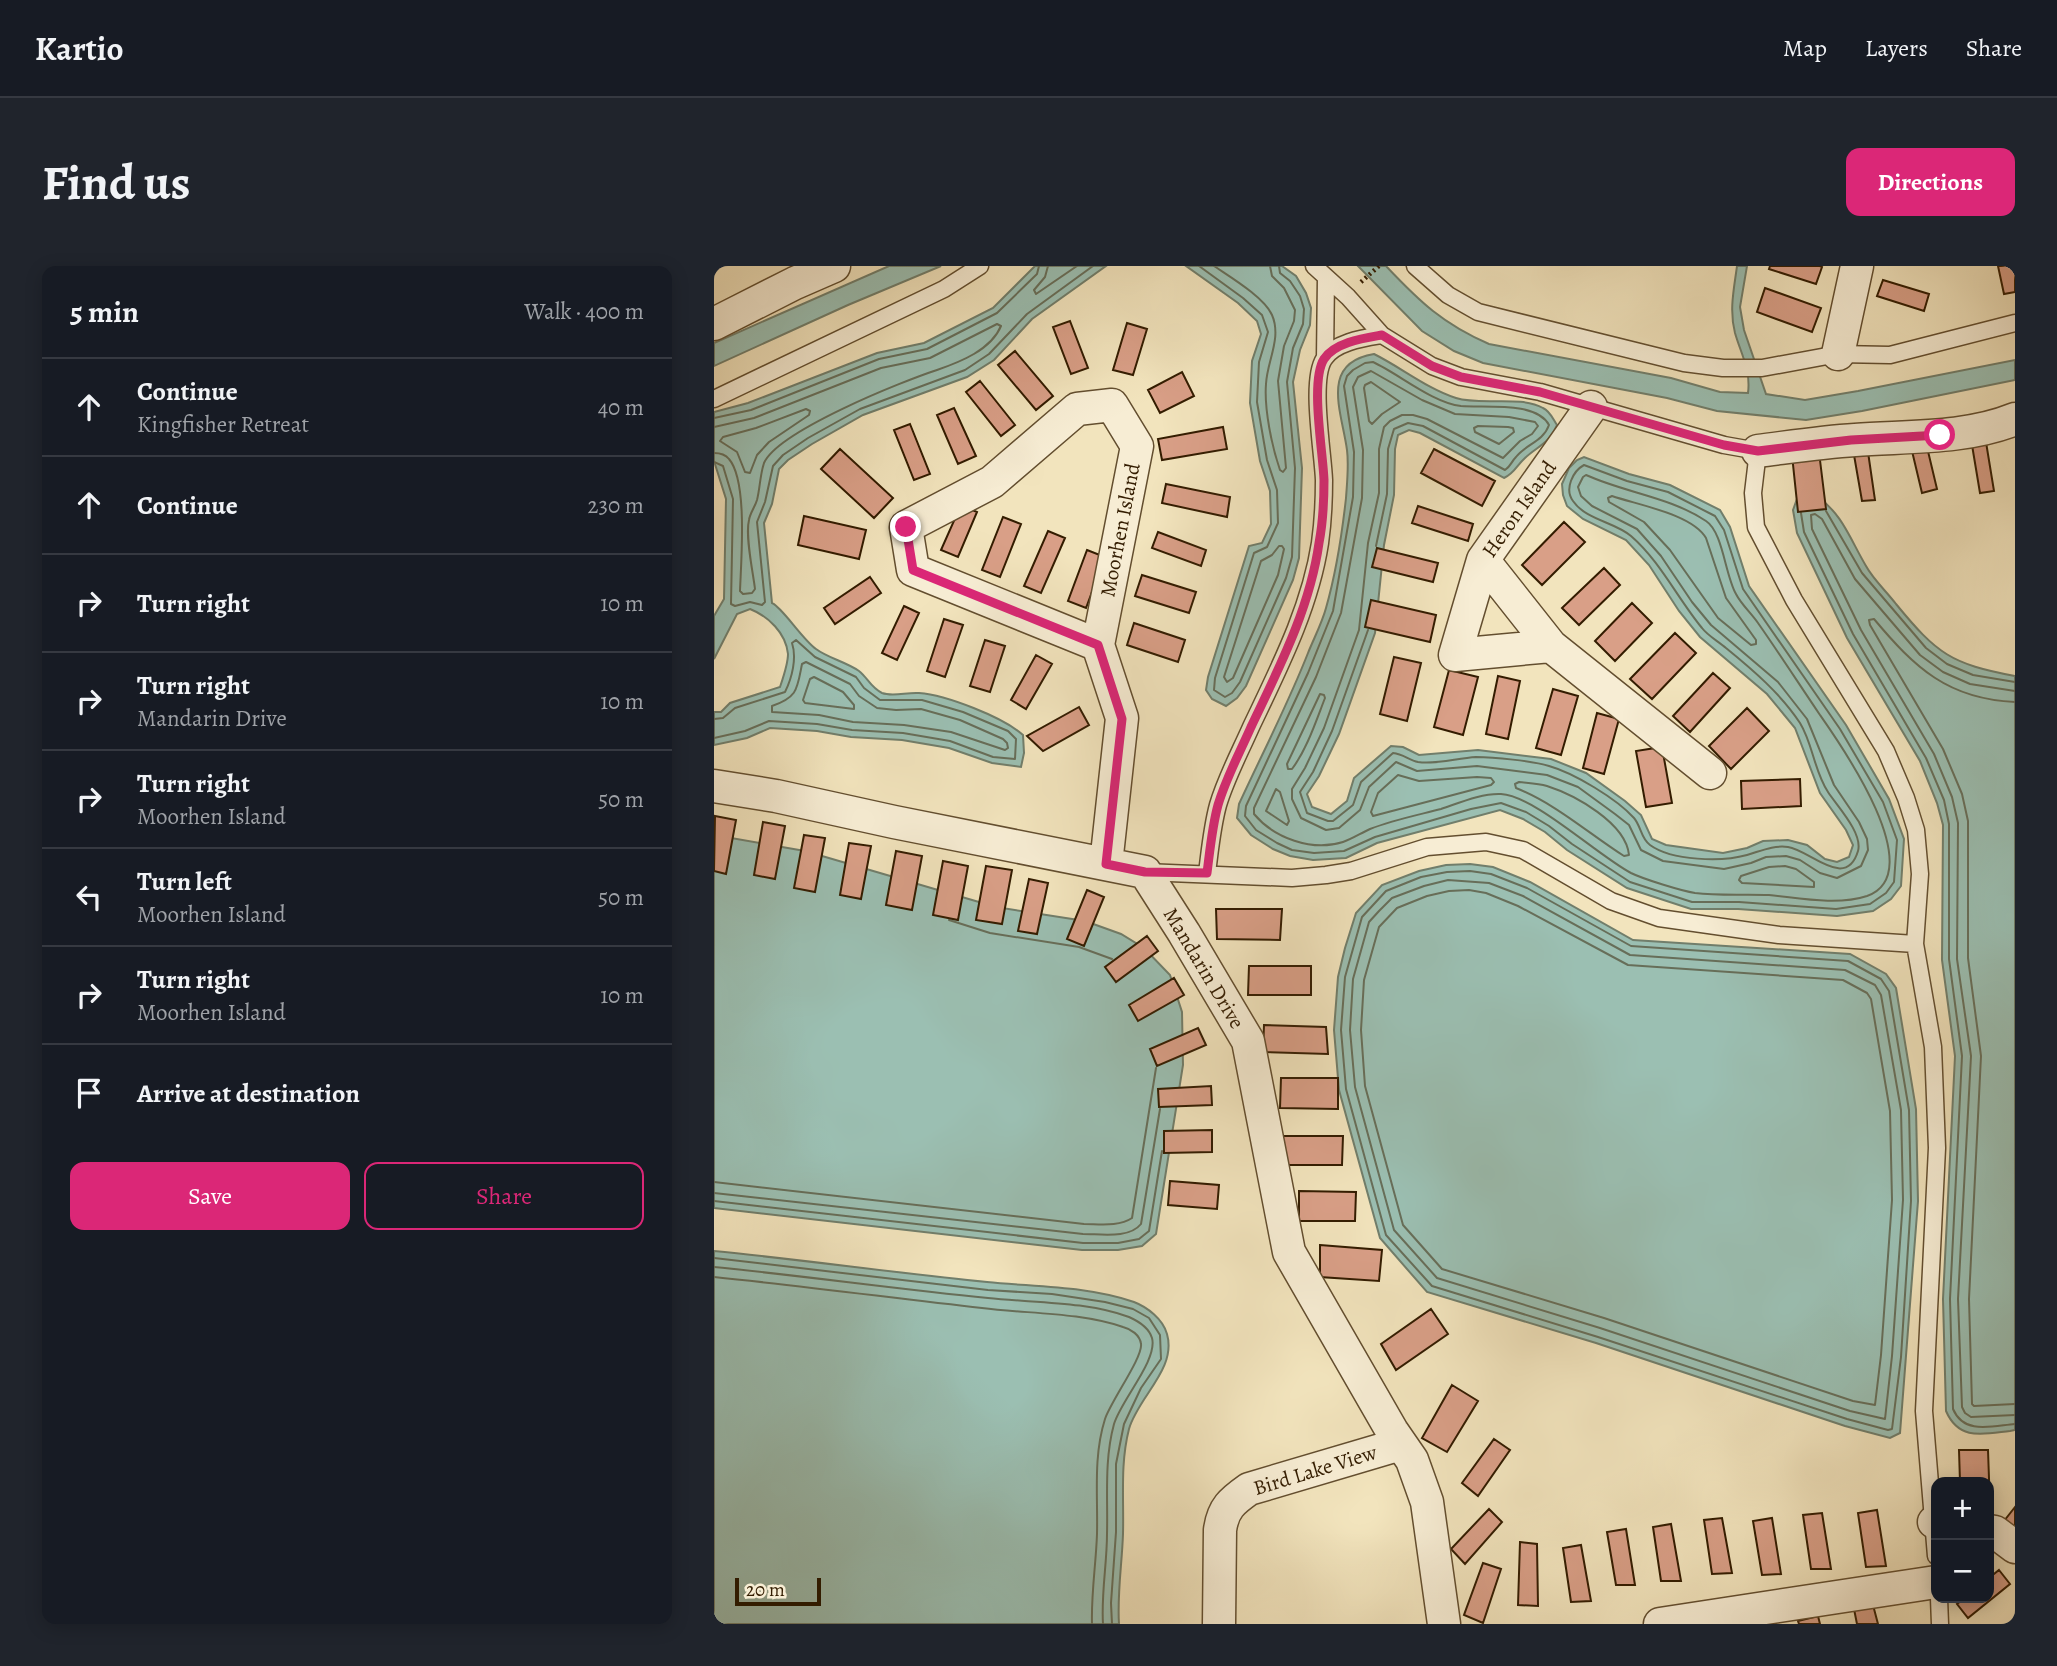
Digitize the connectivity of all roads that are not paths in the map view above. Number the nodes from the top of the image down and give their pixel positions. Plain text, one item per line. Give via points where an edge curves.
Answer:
1 (834, 266) edge
2 (980, 266) edge
3 (1314, 266) edge
4 (1415, 266) edge
5 (1857, 266) edge
6 (1326, 278) junction
7 (2015, 323) edge
8 (714, 324) edge
9 (1382, 335) junction
10 (1838, 354) junction
11 (1325, 358) junction
12 (714, 399) edge
13 (1591, 407) junction
14 (2015, 419) edge
15 (1758, 451) junction
16 (1483, 560) junction
17 (1098, 645) junction
18 (1551, 646) junction
19 (1710, 773) dead end
20 (714, 786) edge
21 (1106, 864) junction
22 (1145, 872) junction
23 (1207, 873) junction
24 (1915, 944) junction
25 (1289, 1252) joint
26 (1401, 1444) junction
27 (1931, 1482) edge
28 (1994, 1532) edge
29 (2015, 1546) edge
30 (1931, 1583) edge
31 (1939, 1603) edge
32 (1219, 1624) edge
33 (1444, 1624) edge
34 (1660, 1624) edge
35 (1940, 1624) edge

1 - 8 street
2 - 12 lane via 921,301
3 - 6 lane
4 - 10 lane via 1447,295 1478,312 1684,363 1762,368
5 - 10 street
6 - 9 lane
6 - 11 lane
7 - 10 lane via 1890,355
9 - 11 lane via 1357,339
9 - 13 lane via 1432,366 1461,377
11 - 23 lane via 1318,380 1324,478 1319,546 1282,662 1219,803
13 - 15 lane
13 - 16 street, Heron Island
14 - 15 street via 1940,435
15 - 24 lane via 1753,493 1756,527 1794,600 1886,751 1906,798 1916,830 1920,874
16 - 18 street
16 - 18 street, Heron Island via 1455,655
17 - 17 street, Moorhen Island via 913,570 906,527 992,482 1077,409 1112,405 1137,446
17 - 21 street, Moorhen Island via 1122,719
18 - 19 street
20 - 21 street
21 - 22 street
22 - 23 lane
22 - 25 street, Mandarin Drive via 1248,1041
23 - 24 lane via 1292,878 1326,875 1427,847 1486,842 1522,850 1611,901 1658,919 1779,935
24 - 27 lane via 1933,1047 1937,1135 1924,1411
25 - 26 street, Bird Lake View
26 - 32 street, Bird Lake View via 1249,1489 1230,1502 1220,1530
26 - 33 street, Bird Lake View via 1427,1502
28 - 29 street
30 - 34 street
31 - 35 lane

